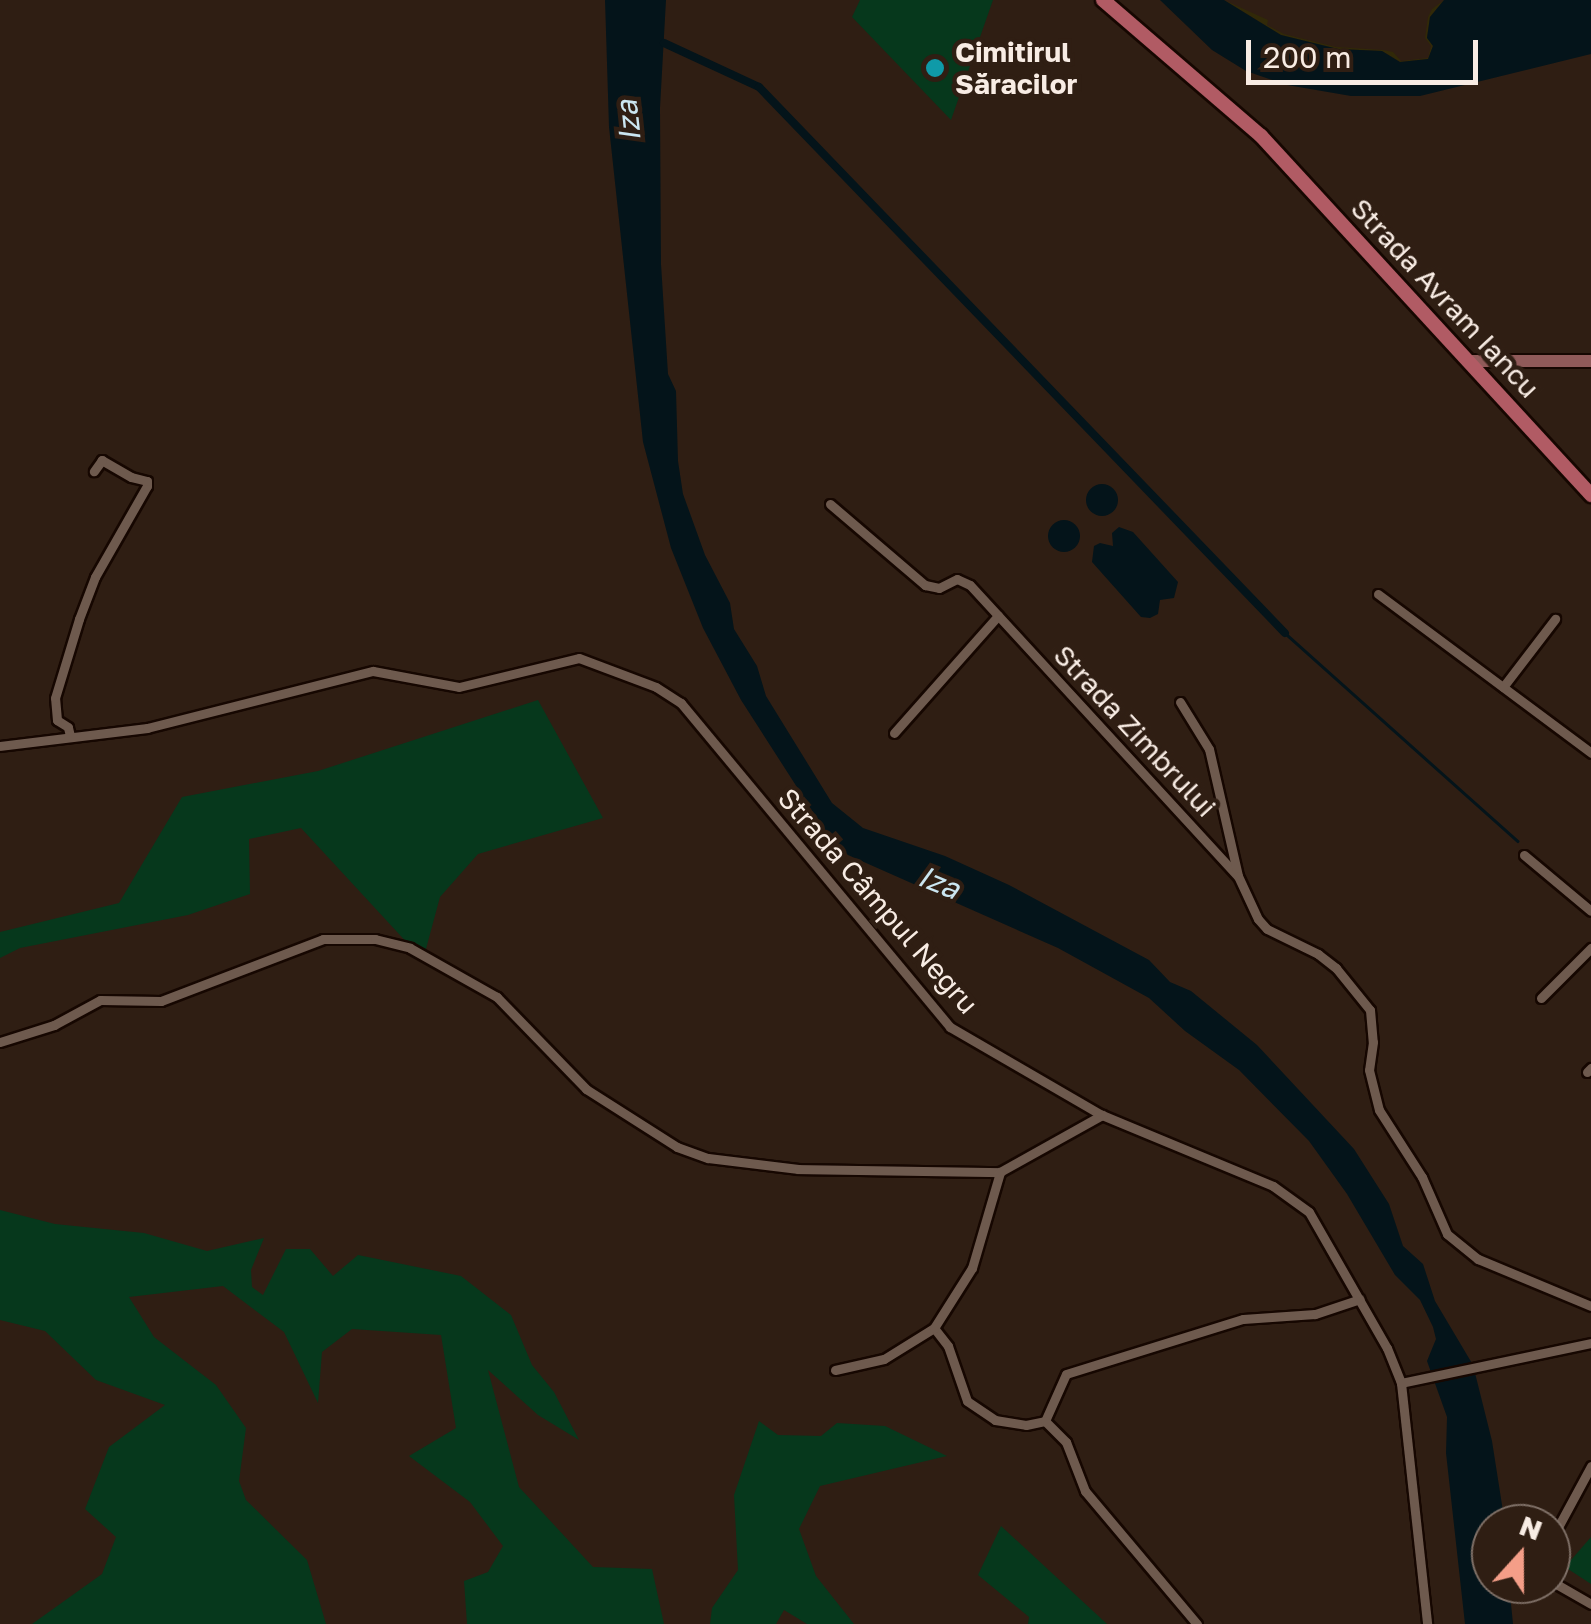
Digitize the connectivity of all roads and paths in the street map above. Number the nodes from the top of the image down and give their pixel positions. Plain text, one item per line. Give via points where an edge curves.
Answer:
1 (1103, 0) edge
2 (1591, 361) edge
3 (1469, 362) junction
4 (94, 472) dead end
5 (1591, 495) edge
6 (830, 504) dead end
7 (1378, 594) dead end
8 (998, 616) junction
9 (1555, 618) dead end
10 (1503, 687) junction
11 (1180, 702) dead end
12 (894, 734) dead end
13 (70, 736) junction
14 (0, 746) edge
15 (1591, 753) edge
16 (1524, 855) dead end
17 (1238, 876) junction
18 (1591, 910) edge
19 (1591, 948) edge
20 (1541, 998) dead end
21 (0, 1042) edge
22 (1102, 1115) junction
23 (1000, 1172) junction
24 (1360, 1299) junction
25 (1591, 1306) edge
26 (934, 1328) junction
27 (1591, 1343) edge
28 (835, 1370) dead end
29 (1401, 1384) junction
30 (1045, 1422) junction
31 (1591, 1466) edge
32 (1570, 1504) edge
33 (1197, 1624) edge
34 (1427, 1624) edge

1 - 3 main road, Strada Avram Iancu via 1261,136
2 - 3 main road
3 - 5 main road, Strada Avram Iancu
4 - 13 street via 102,460 146,481 147,492 95,577 79,619 56,698 57,720
6 - 8 street, Strada Zimbrului via 924,586 964,580
7 - 10 street
8 - 12 street
8 - 17 street, Strada Zimbrului
9 - 10 street
10 - 15 street
11 - 17 street, Strada Zimbrului via 1209,749
13 - 14 street, Strada Câmpul Negru
13 - 22 street, Strada Câmpul Negru via 147,728 373,671 459,687 579,658 630,674 681,703 950,1027
16 - 18 street
17 - 25 street, Strada Zimbrului via 1267,929 1318,954 1364,1000 1379,1110 1422,1178 1446,1234 1478,1258
19 - 20 street
21 - 23 street via 42,1030 100,1000 161,1001 323,938 375,940 410,948 496,997 586,1090 678,1147 708,1158 798,1169
22 - 23 street
22 - 24 street, Strada Câmpul Negru via 1293,1197 1317,1222
23 - 26 street via 972,1268
24 - 29 street, Strada Câmpul Negru
24 - 30 street via 1315,1314 1243,1319 1066,1374
26 - 28 street via 884,1359
26 - 30 street via 948,1346 967,1401 1010,1425
27 - 29 street
29 - 34 street, Strada Câmpul Negru
30 - 33 street via 1066,1442 1085,1491
31 - 32 street

